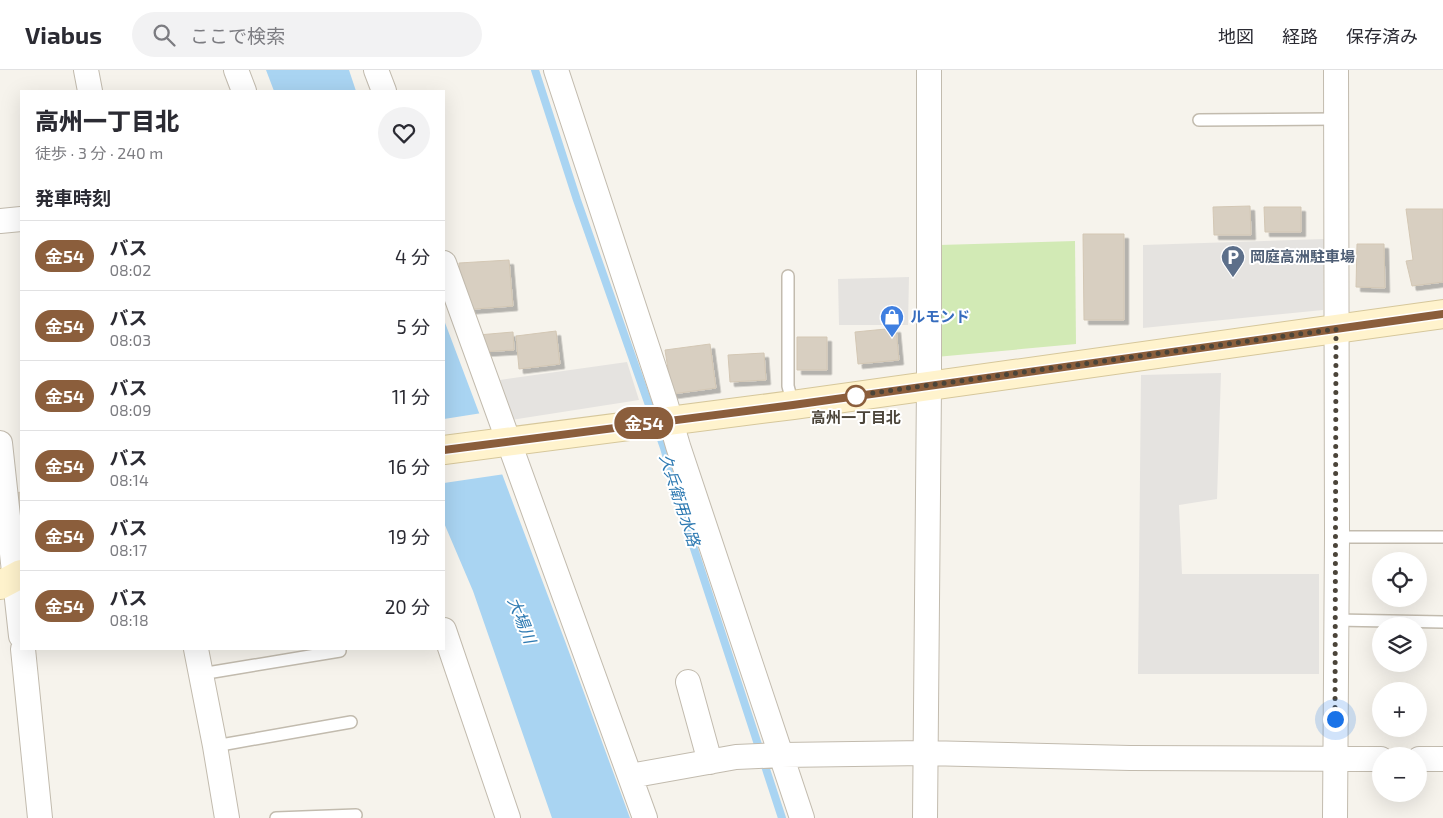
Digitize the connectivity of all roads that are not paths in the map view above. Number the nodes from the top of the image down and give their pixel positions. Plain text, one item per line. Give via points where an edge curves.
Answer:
1 (86, 70) edge
2 (236, 70) edge
3 (376, 70) edge
4 (556, 70) edge
5 (929, 70) edge
6 (1336, 70) edge
7 (90, 90) edge
8 (244, 90) edge
9 (384, 90) edge
10 (1336, 119) junction
11 (1199, 120) dead end
12 (20, 219) edge
13 (0, 221) edge
14 (445, 266) edge
15 (788, 276) dead end
16 (1443, 314) edge
17 (1336, 329) junction
18 (929, 386) junction
19 (793, 405) junction
20 (671, 420) junction
21 (0, 443) edge
22 (502, 443) junction
23 (445, 450) edge
24 (3, 493) edge
25 (1337, 537) junction
26 (1443, 537) edge
27 (12, 579) edge
28 (1336, 620) junction
29 (1443, 622) edge
30 (20, 630) edge
31 (445, 633) edge
32 (22, 650) edge
33 (196, 650) edge
34 (340, 651) dead end
35 (201, 674) junction
36 (688, 682) dead end
37 (351, 722) dead end
38 (215, 746) junction
39 (925, 753) junction
40 (782, 755) junction
41 (1334, 759) junction
42 (1372, 759) edge
43 (1427, 759) edge
44 (1443, 759) edge
45 (710, 762) junction
46 (630, 776) junction
47 (356, 815) dead end
48 (40, 818) edge
49 (227, 818) edge
50 (276, 818) edge
51 (508, 818) edge
52 (646, 818) edge
53 (802, 818) edge
54 (925, 818) edge
55 (1335, 818) edge

1 - 7 street
2 - 8 street
3 - 9 street
4 - 20 street
5 - 18 street
6 - 10 street
10 - 11 lane
10 - 17 street
12 - 13 street
14 - 22 street
15 - 19 lane via 788,386
16 - 17 street
17 - 18 street
17 - 25 street
18 - 19 street
18 - 39 street
19 - 20 street
20 - 22 street
20 - 40 street
21 - 24 street
22 - 23 street
22 - 46 street
24 - 27 street
25 - 26 lane
25 - 28 street
27 - 30 street
28 - 29 lane
28 - 41 street
31 - 51 street
32 - 48 street
33 - 35 street
34 - 35 lane
35 - 38 street
36 - 45 street
37 - 38 lane
38 - 49 street
39 - 40 street
39 - 41 street
39 - 54 street
40 - 45 street
40 - 53 street
41 - 42 street
41 - 55 street
43 - 44 street
45 - 46 street
46 - 52 street
47 - 50 lane

